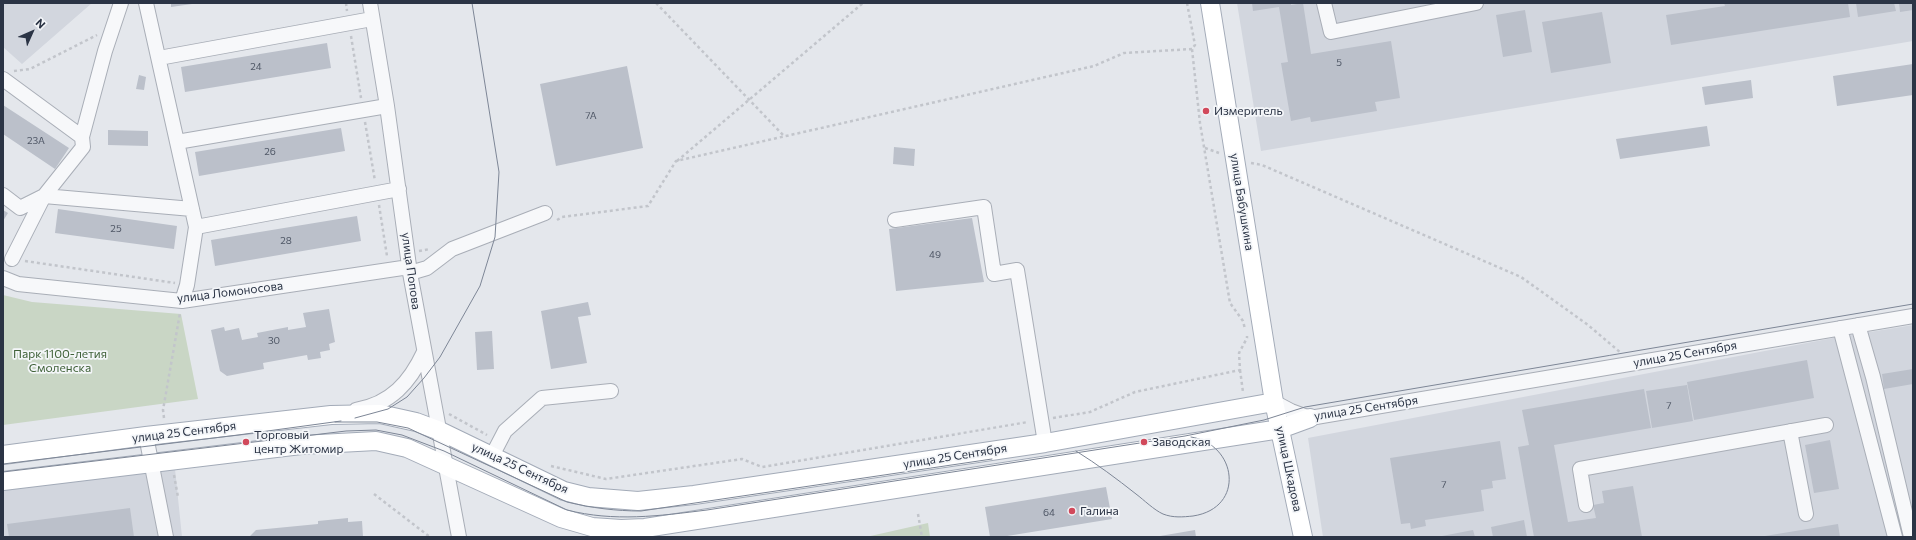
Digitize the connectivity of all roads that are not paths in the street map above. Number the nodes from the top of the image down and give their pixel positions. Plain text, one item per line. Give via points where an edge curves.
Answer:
1 (122, 3) edge
2 (146, 3) edge
3 (370, 3) edge
4 (1210, 3) edge
5 (1324, 3) edge
6 (1476, 3) edge
7 (372, 19) junction
8 (159, 58) junction
9 (6, 76) edge
10 (387, 106) junction
11 (82, 137) junction
12 (177, 142) junction
13 (399, 189) junction
14 (3, 195) edge
15 (44, 196) junction
16 (192, 209) junction
17 (550, 217) road end
18 (895, 220) dead end
19 (196, 227) junction
20 (12, 259) road end
21 (410, 265) junction
22 (3, 278) edge
23 (182, 301) junction
24 (1913, 316) edge
25 (1858, 325) junction
26 (1840, 328) junction
27 (424, 352) junction
28 (611, 391) dead end
29 (1274, 402) junction
30 (331, 415) junction
31 (1310, 418) junction
32 (1826, 425) dead end
33 (1280, 428) junction
34 (440, 431) junction
35 (1790, 431) junction
36 (146, 436) junction
37 (1045, 443) junction
38 (495, 449) junction
39 (3, 455) edge
40 (151, 462) junction
41 (446, 466) junction
42 (3, 481) edge
43 (1586, 505) dead end
44 (1806, 514) dead end
45 (166, 537) edge
46 (459, 537) edge
47 (1303, 537) edge
48 (1895, 537) edge
49 (1911, 537) edge

1 - 11 street via 105,51
2 - 8 street
3 - 7 street, улица Попова
4 - 29 main road, улица Бабушкина
5 - 6 street via 1331,32
7 - 8 street
7 - 10 street, улица Попова
8 - 12 street
9 - 11 street
10 - 12 street
10 - 13 street, улица Попова
11 - 15 street via 83,147
12 - 16 street
13 - 19 street
13 - 21 street, улица Попова
14 - 15 street via 20,208
15 - 16 street
15 - 20 street
16 - 19 street
17 - 21 street, улица Ломоносова via 452,249 427,268
18 - 37 street via 984,207 994,274 1017,270
19 - 23 street
21 - 23 street, улица Ломоносова
21 - 27 street, улица Попова
22 - 23 street, улица Ломоносова via 18,284
24 - 25 street, улица 25 Сентября
25 - 26 street, улица 25 Сентября
25 - 49 street
26 - 31 street, улица 25 Сентября
26 - 48 street
27 - 30 street via 409,381 381,402
27 - 34 street, улица Попова
28 - 38 street via 542,398 505,431
29 - 31 street, улица 25 Сентября
29 - 33 main road, улица Шкадова
29 - 37 main road, улица 25 Сентября
30 - 34 main road, улица 25 Сентября via 380,414 416,422
30 - 36 main road, улица 25 Сентября
31 - 33 main road
32 - 35 street
33 - 41 main road via 645,528 592,527 561,518
33 - 47 main road, улица Шкадова
34 - 38 main road, улица 25 Сентября
34 - 41 street, улица Попова
35 - 43 street via 1580,469
35 - 44 street
36 - 39 main road, улица 25 Сентября
36 - 40 street
37 - 38 main road, улица 25 Сентября via 638,501 564,491
40 - 41 main road via 362,440 407,448
40 - 42 main road
40 - 45 street
41 - 46 street, улица Попова

